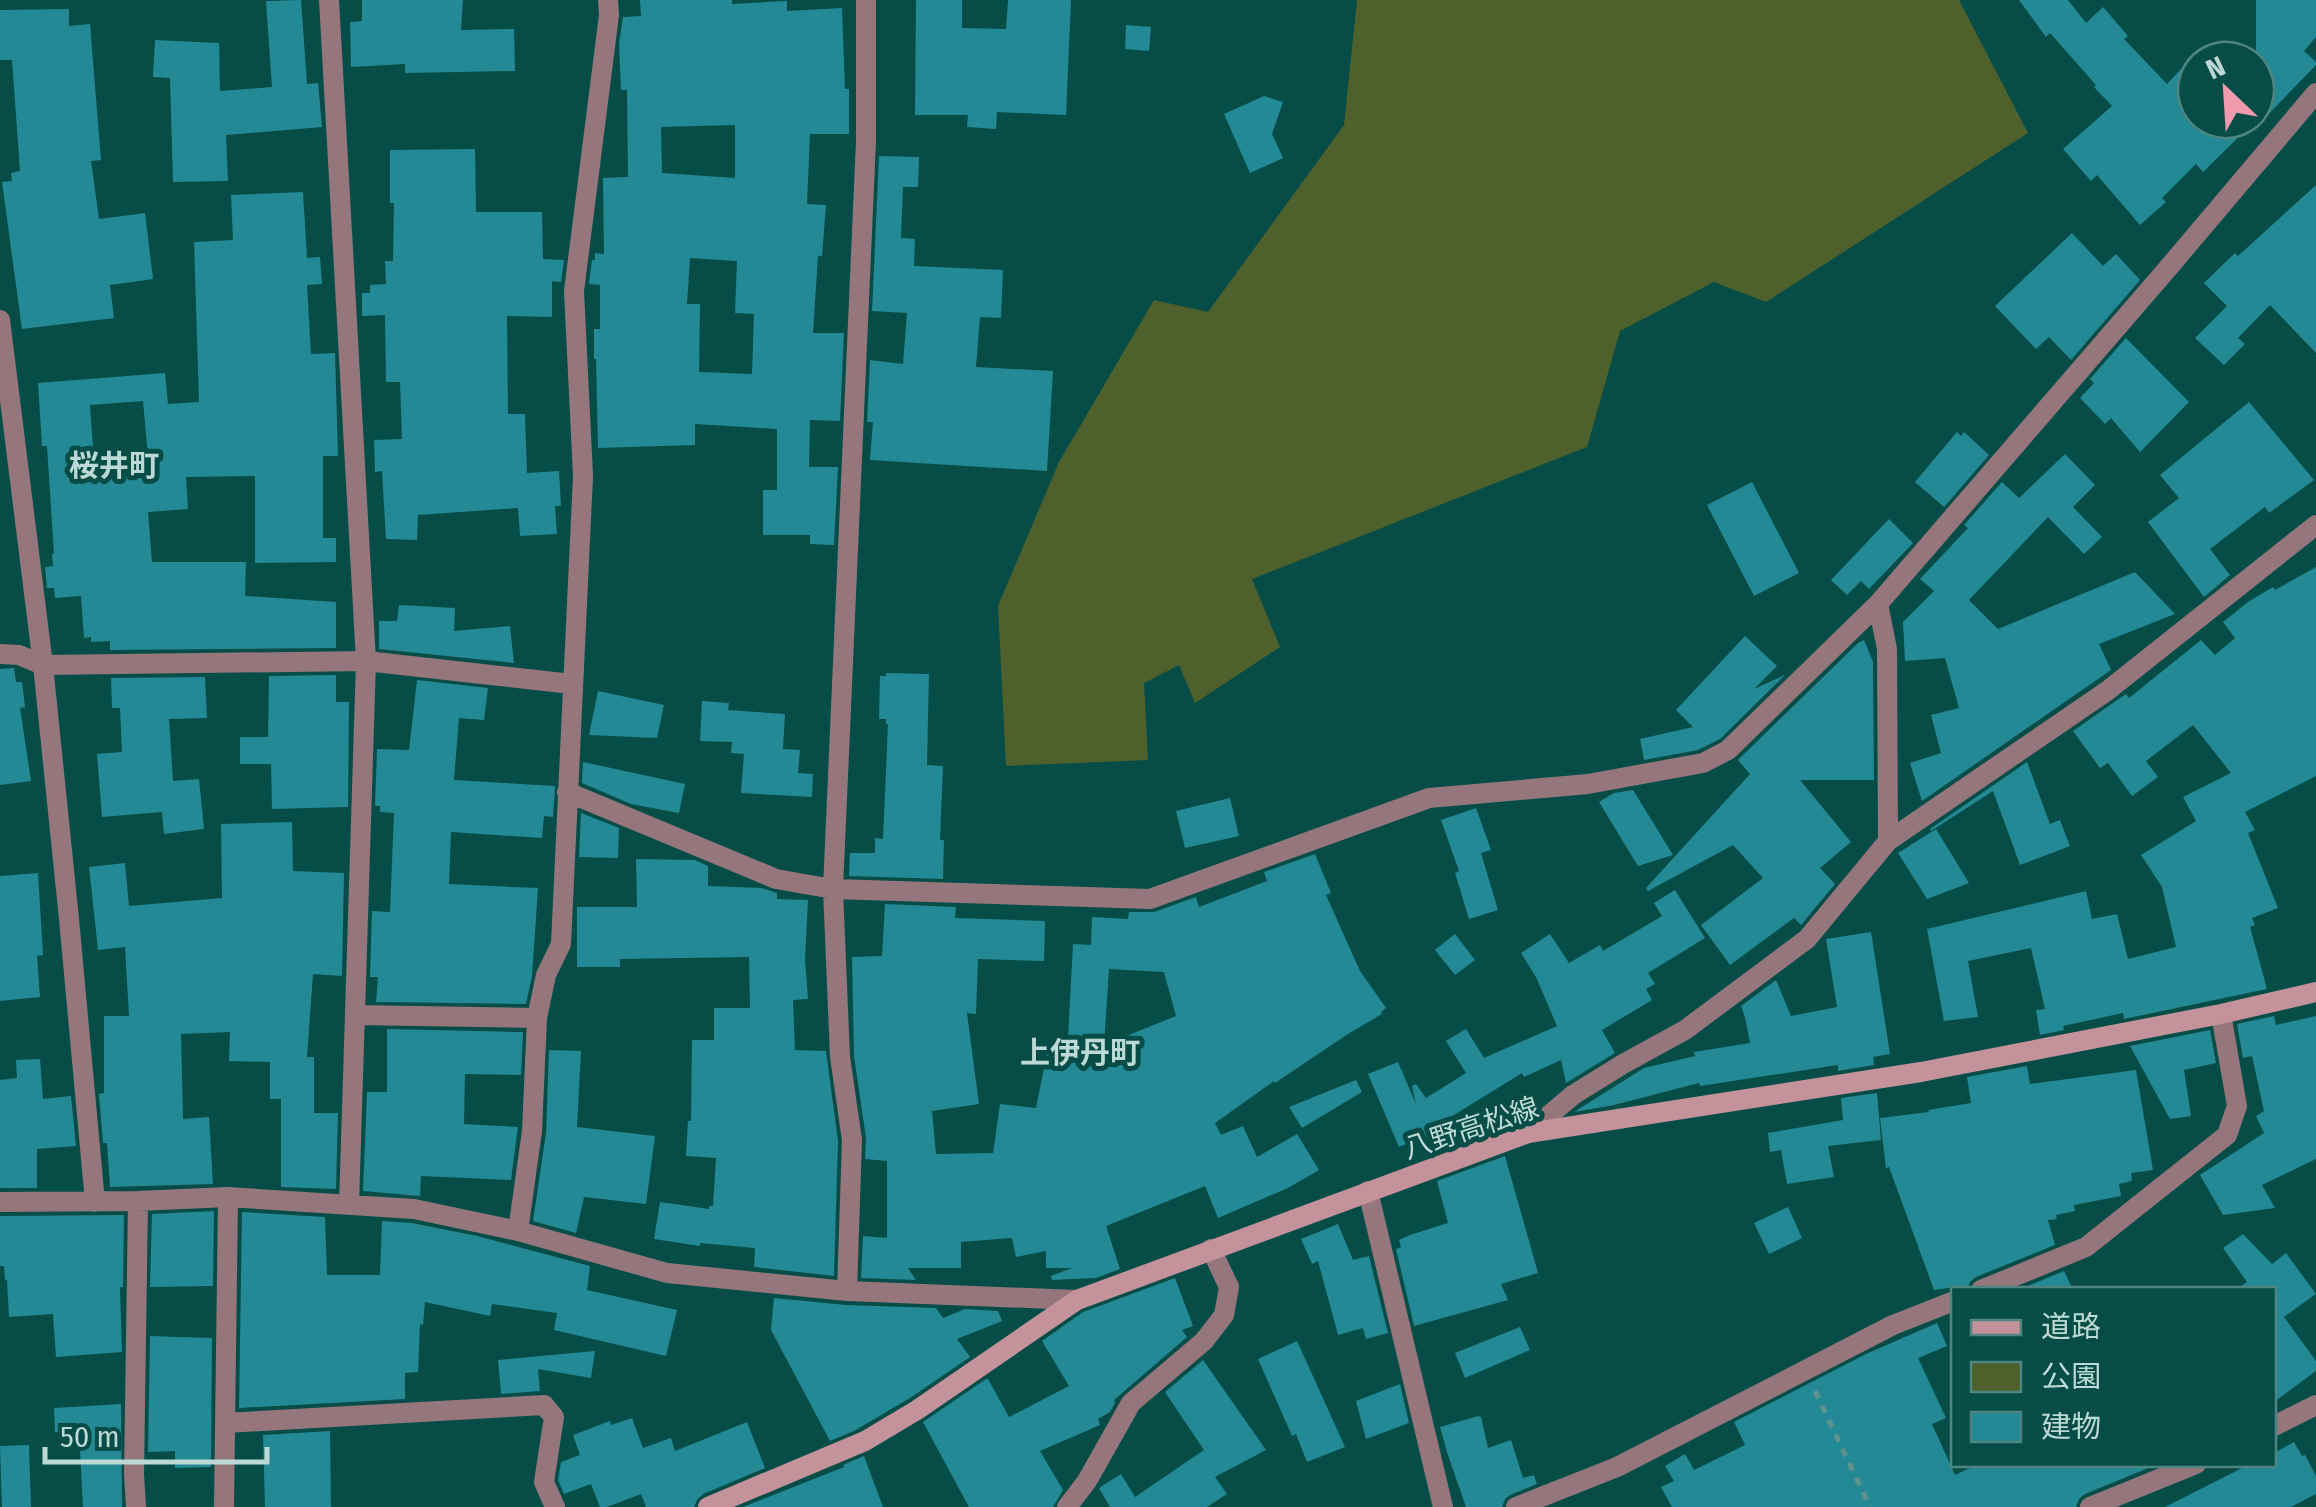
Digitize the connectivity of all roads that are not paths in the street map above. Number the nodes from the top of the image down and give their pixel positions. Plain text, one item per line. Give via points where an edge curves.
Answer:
1 (330, 0) edge
2 (608, 0) edge
3 (866, 0) edge
4 (2316, 92) edge
5 (0, 320) edge
6 (2316, 524) edge
7 (1878, 604) junction
8 (0, 654) edge
9 (366, 661) junction
10 (43, 664) junction
11 (572, 684) junction
12 (567, 792) junction
13 (1888, 841) junction
14 (833, 889) junction
15 (2316, 992) edge
16 (2222, 1014) junction
17 (355, 1015) junction
18 (537, 1018) junction
19 (1528, 1133) junction
20 (1368, 1190) junction
21 (228, 1196) junction
22 (138, 1201) junction
23 (0, 1202) edge
24 (95, 1202) junction
25 (350, 1205) junction
26 (518, 1232) junction
27 (1211, 1249) junction
28 (1988, 1287) edge
29 (847, 1290) junction
30 (1077, 1300) junction
31 (1951, 1301) edge
32 (2316, 1405) edge
33 (225, 1423) junction
34 (2276, 1425) edge
35 (2189, 1467) edge
36 (136, 1507) edge
37 (224, 1507) edge
38 (555, 1507) edge
39 (708, 1507) edge
40 (1067, 1507) edge
41 (1443, 1507) edge
42 (1516, 1507) edge
43 (2090, 1507) edge

1 - 9 street
2 - 11 street via 574,291 583,476
3 - 14 street via 866,142
4 - 7 street
5 - 10 street
6 - 13 street via 2107,691
7 - 13 street via 1887,649
7 - 14 street via 1728,750 1703,763 1588,784 1429,798 1150,900
8 - 10 street
9 - 10 street
9 - 11 street
9 - 17 street
10 - 24 street
11 - 12 street
12 - 14 street via 776,879
12 - 18 street via 561,944
13 - 19 street via 1807,939 1685,1030 1573,1095
14 - 29 street via 840,1057 852,1140
15 - 16 main road, 八野高松線
16 - 19 main road, 八野高松線 via 1921,1072
16 - 28 street via 2238,1106 2227,1135 2086,1247
17 - 18 street
17 - 25 street
18 - 26 street via 532,1131
19 - 20 main road, 八野高松線
20 - 27 main road, 八野高松線
20 - 41 street
21 - 22 street
21 - 25 street
21 - 33 street
22 - 24 street
22 - 36 street
23 - 24 street
25 - 26 street via 414,1209
26 - 29 street via 668,1273
27 - 30 main road, 八野高松線
27 - 40 street via 1229,1287 1224,1316 1132,1403
29 - 30 street
30 - 39 main road, 八野高松線 via 865,1440
31 - 42 street via 1617,1467
32 - 34 street
33 - 37 street
33 - 38 street via 544,1405 554,1418 544,1482
35 - 43 street

